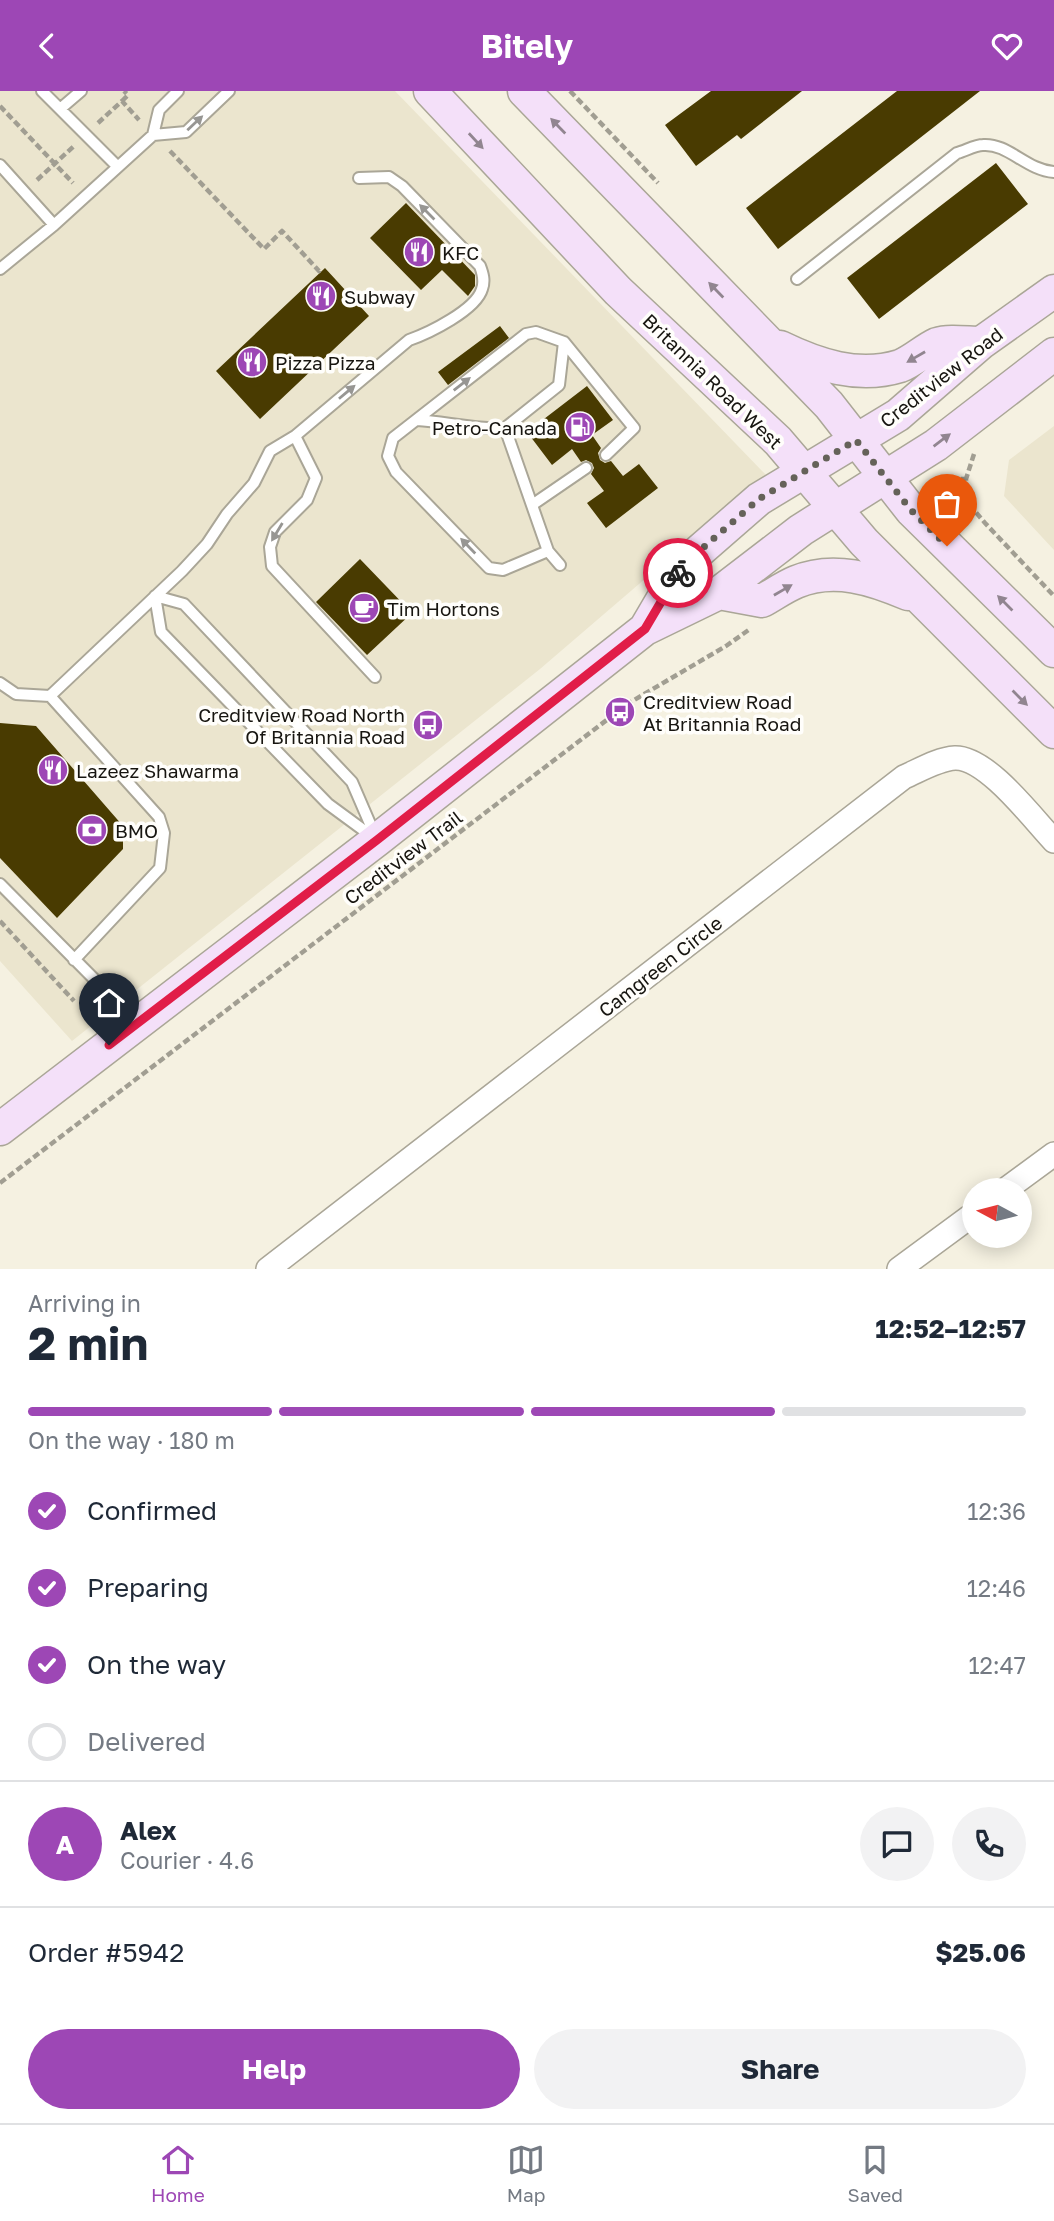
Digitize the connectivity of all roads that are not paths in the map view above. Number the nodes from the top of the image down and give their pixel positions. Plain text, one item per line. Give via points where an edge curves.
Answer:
1 (42, 91) edge
2 (81, 91) edge
3 (178, 91) edge
4 (229, 91) edge
5 (430, 91) edge
6 (524, 91) edge
7 (60, 109) junction
8 (153, 135) junction
9 (0, 165) edge
10 (117, 166) junction
11 (1054, 172) edge
12 (359, 179) dead end
13 (54, 225) junction
14 (0, 269) edge
15 (797, 279) dead end
16 (1054, 291) edge
17 (763, 339) junction
18 (564, 342) junction
19 (981, 343) junction
20 (1054, 354) edge
21 (417, 420) junction
22 (505, 428) junction
23 (295, 436) junction
24 (856, 440) junction
25 (606, 455) dead end
26 (586, 468) dead end
27 (804, 472) junction
28 (885, 477) junction
29 (532, 505) junction
30 (835, 508) junction
31 (548, 551) junction
32 (561, 565) dead end
33 (719, 593) junction
34 (155, 596) junction
35 (919, 598) junction
36 (645, 629) junction
37 (1054, 652) edge
38 (375, 677) dead end
39 (0, 683) edge
40 (50, 695) junction
41 (1054, 733) edge
42 (377, 840) junction
43 (1054, 841) edge
44 (0, 884) edge
45 (74, 960) junction
46 (131, 1028) junction
47 (0, 1129) edge
48 (1054, 1154) edge
49 (1021, 1178) edge
50 (962, 1223) edge
51 (268, 1269) edge
52 (900, 1269) edge

1 - 7 lane
2 - 7 lane
3 - 8 lane via 159,110
8 -> 4 lane via 186,131
5 -> 27 main road, Britannia Road West via 618,291 778,441
17 -> 6 main road
7 - 10 lane
8 - 10 lane
9 - 13 lane
10 - 13 lane
11 - 15 lane via 984,145 957,153
23 -> 12 lane via 409,341 441,325 482,291 480,267 402,186 389,177
13 - 14 lane
16 - 19 main road, Creditview Road
19 -> 17 main road via 940,343 903,365 860,371 809,361
17 - 24 main road via 829,405
21 -> 18 lane via 526,334 536,332
18 - 22 lane via 559,385
18 - 25 lane via 634,428
19 - 24 main road, Creditview Road via 898,415
28 -> 20 main road, Creditview Road via 936,445
21 - 22 lane via 480,430
31 -> 21 lane via 503,570 489,568 396,472 388,456 393,438
22 - 29 lane
23 - 34 lane via 270,451 254,483 207,544
23 -> 38 lane via 316,478 307,500 275,532 270,547 272,566
24 - 27 main road, Creditview Road
24 - 28 main road
26 - 29 lane
27 - 30 main road, Britannia Road West
27 - 36 main road, Creditview Road via 759,499 682,566
28 - 30 main road, Creditview Road
37 -> 28 main road via 911,510
29 - 31 lane
30 - 33 main road, Creditview Road
30 - 35 main road, Britannia Road West
31 - 32 lane
33 -> 35 main road via 762,601 796,582 839,575 877,581
33 - 36 main road, Creditview Road
34 - 40 lane
34 - 42 lane via 161,632 328,804
34 - 42 lane via 184,604 352,782
35 -> 41 main road, Britannia Road West
36 - 42 main road, Creditview Road
39 - 40 lane via 16,694
40 - 45 lane via 159,817 164,833 160,868
42 - 46 main road, Creditview Road
43 - 51 street, Camgreen Circle via 999,783 972,762 945,759 904,777
44 - 45 lane
45 - 46 lane
46 - 47 main road, Creditview Road
48 - 49 street
50 - 52 street

